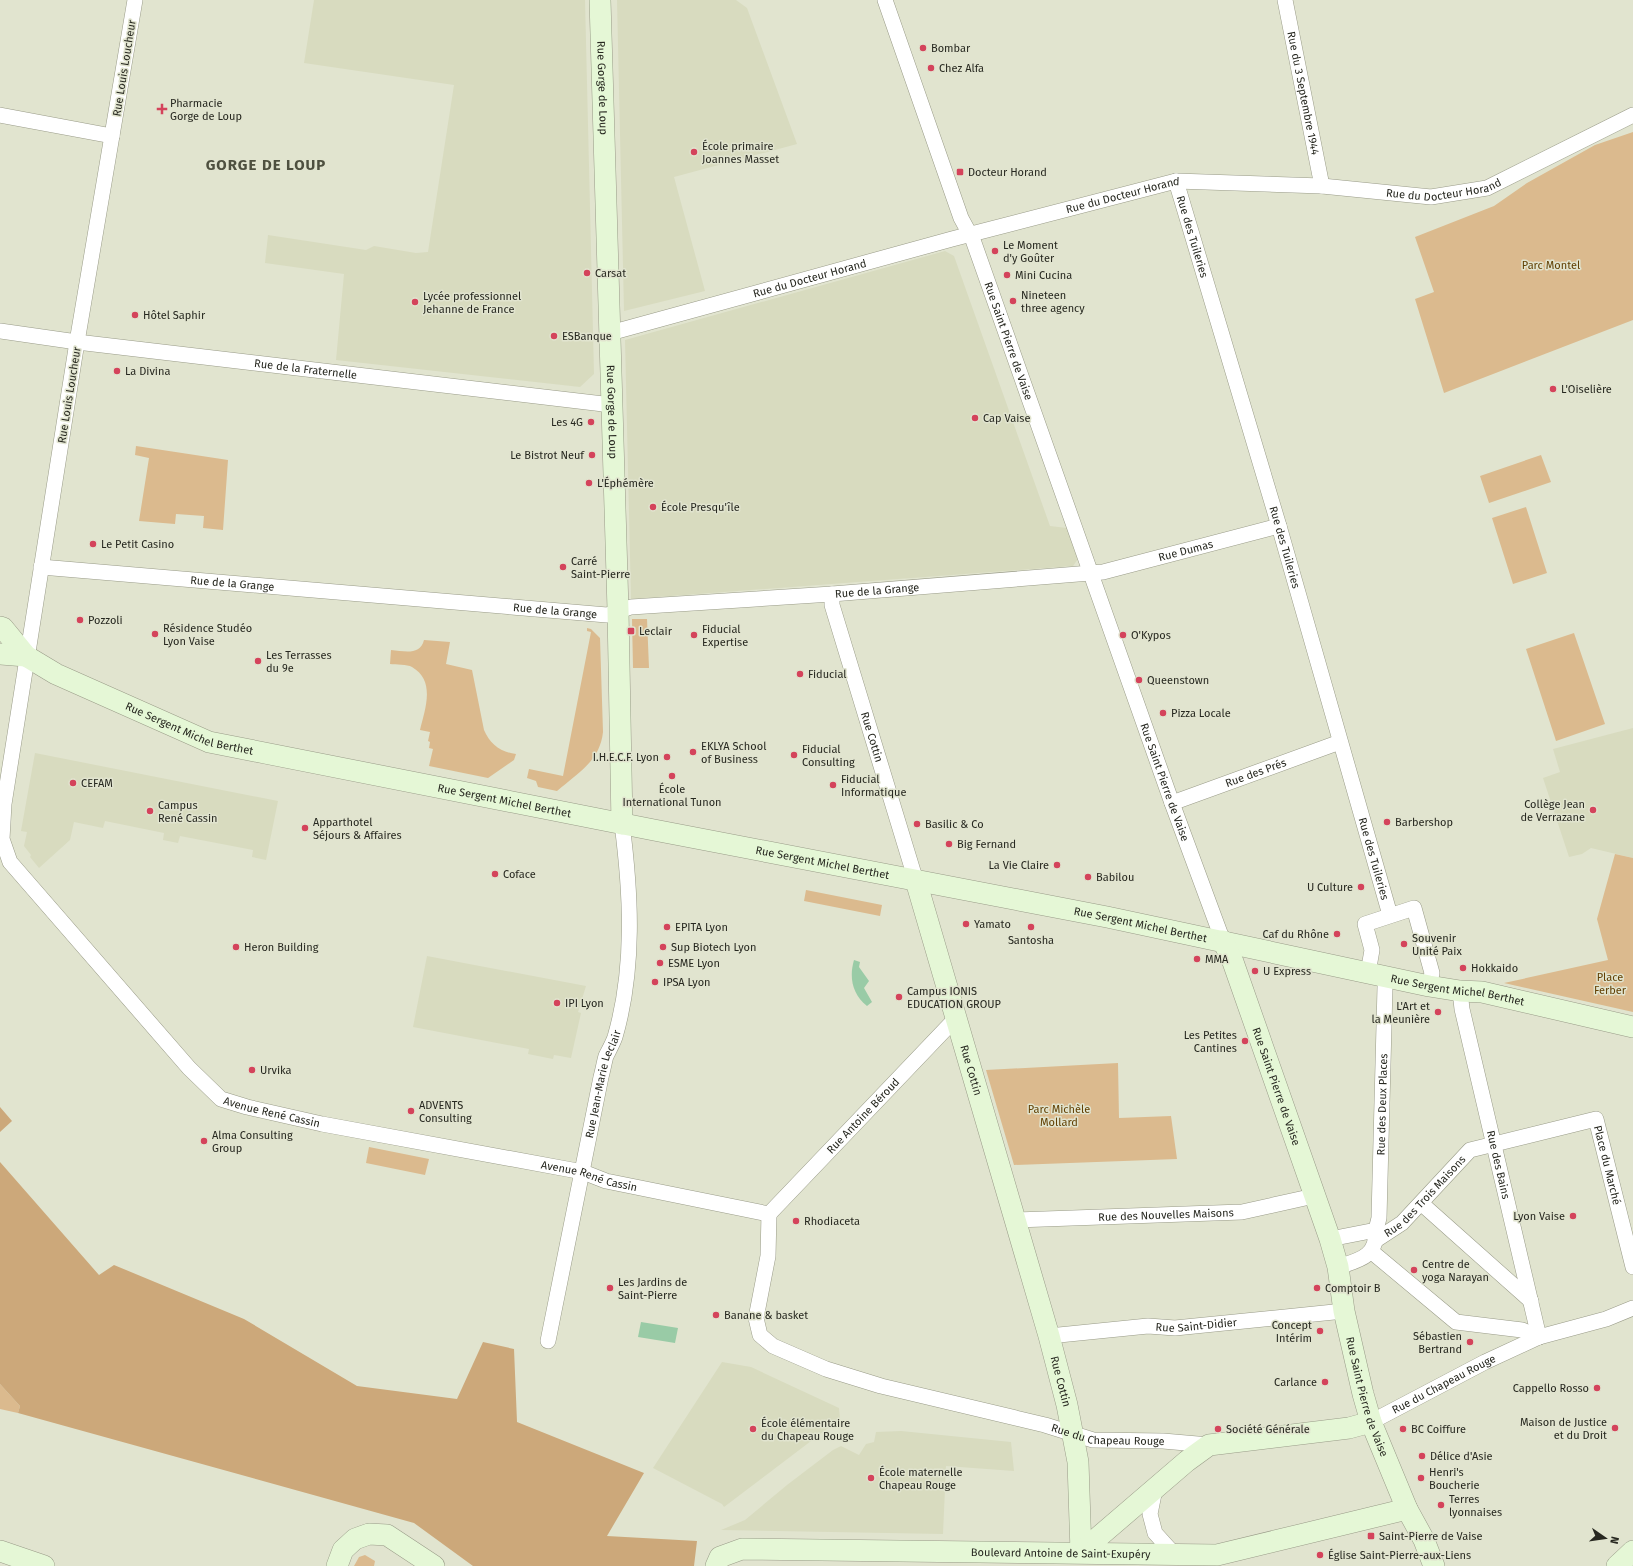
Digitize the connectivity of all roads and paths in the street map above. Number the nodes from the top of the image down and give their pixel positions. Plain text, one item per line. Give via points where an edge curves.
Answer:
1 (135, 0) edge
2 (600, 0) edge
3 (885, 0) edge
4 (1285, 0) edge
5 (0, 115) edge
6 (1633, 115) edge
7 (112, 136) junction
8 (1176, 180) junction
9 (1322, 186) junction
10 (970, 235) junction
11 (0, 331) edge
12 (610, 333) junction
13 (77, 342) junction
14 (612, 405) junction
15 (1279, 526) junction
16 (41, 567) junction
17 (1092, 573) junction
18 (832, 594) junction
19 (618, 610) junction
20 (0, 627) edge
21 (0, 654) edge
22 (26, 656) junction
23 (1340, 742) junction
24 (1172, 803) junction
25 (622, 824) junction
26 (916, 881) junction
27 (1390, 915) junction
28 (1223, 941) junction
29 (1378, 975) junction
30 (1429, 986) junction
31 (1460, 991) junction
32 (957, 1017) junction
33 (1633, 1027) edge
34 (1494, 1144) junction
35 (583, 1172) junction
36 (1314, 1196) junction
37 (1422, 1204) junction
38 (769, 1214) junction
39 (1015, 1220) junction
40 (1330, 1239) junction
41 (1375, 1241) junction
42 (1338, 1267) junction
43 (1633, 1267) edge
44 (1531, 1301) junction
45 (1633, 1308) edge
46 (1344, 1311) junction
47 (1049, 1336) junction
48 (1539, 1337) junction
49 (548, 1341) dead end
50 (1371, 1422) junction
51 (1072, 1432) junction
52 (1209, 1446) junction
53 (1154, 1489) junction
54 (1407, 1509) junction
55 (0, 1551) edge
56 (1633, 1551) edge
57 (1081, 1552) junction
58 (1174, 1554) junction
59 (44, 1566) edge
60 (337, 1566) edge
61 (434, 1566) edge
62 (716, 1566) edge
63 (1434, 1566) edge
64 (1617, 1566) edge

1 - 7 street, Rue Louis Loucheur
2 - 12 street, Rue Gorge de Loup
3 - 10 street, Rue Saint Pierre de Vaise via 961,218
4 - 9 street, Rue du 3 Septembre 1944
5 - 7 street
6 - 9 street, Rue du Docteur Horand via 1487,188 1431,197
7 - 13 street, Rue Louis Loucheur
8 - 9 street, Rue du Docteur Horand
8 - 10 street, Rue du Docteur Horand
8 - 15 street, Rue des Tuileries
10 - 12 street, Rue du Docteur Horand
10 - 17 street, Rue Saint Pierre de Vaise
11 - 13 street, Rue de la Fraternelle
12 - 14 street, Rue Gorge de Loup
13 - 14 street, Rue de la Fraternelle
13 - 16 street, Rue Louis Loucheur
14 - 19 street, Rue Gorge de Loup
15 - 17 street, Rue Dumas
15 - 23 street, Rue des Tuileries
16 - 19 street, Rue de la Grange via 606,615
16 - 22 street, Rue Louis Loucheur
17 - 18 street, Rue de la Grange
17 - 24 street, Rue Saint Pierre de Vaise
18 - 19 street, Rue de la Grange via 631,607
18 - 26 street, Rue Cottin via 835,612
19 - 25 street, Rue Gorge de Loup
20 - 22 street, Rue Sergent Michel Berthet
21 - 22 street, Rue Sergent Michel Berthet
22 - 25 street, Rue Sergent Michel Berthet via 56,674 209,742
22 - 35 street, Avenue René Cassin via 4,804 2,839 10,862 189,1068 221,1099 322,1124
23 - 24 street, Rue des Prés
23 - 27 street, Rue des Tuileries
24 - 28 street, Rue Saint Pierre de Vaise
25 - 26 street, Rue Sergent Michel Berthet
25 - 35 street, Rue Jean-Marie Leclair via 628,873 627,978 615,1038 603,1071
26 - 28 street, Rue Sergent Michel Berthet
26 - 32 street, Rue Cottin
27 - 29 street, Rue des Deux Places via 1365,924
27 - 30 street via 1414,908 1432,973
28 - 29 street, Rue Sergent Michel Berthet
28 - 36 street, Rue Saint Pierre de Vaise
29 - 30 street, Rue Sergent Michel Berthet
29 - 41 street, Rue des Deux Places via 1385,987 1379,1218
30 - 31 street, Rue Sergent Michel Berthet
31 - 33 street, Rue Sergent Michel Berthet via 1482,992
31 - 34 street, Rue des Bains
32 - 38 street, Rue Antoine Béroud
32 - 39 street, Rue Cottin
34 - 37 street, Rue des Trois Maisons via 1470,1150
34 - 43 street, Place du Marché via 1596,1119
34 - 44 street, Rue des Bains
35 - 38 street, Avenue René Cassin via 606,1182
35 - 49 street, Rue Jean-Marie Leclair
36 - 39 street, Rue des Nouvelles Maisons via 1242,1212
36 - 40 street, Rue Saint Pierre de Vaise
37 - 41 street, Rue des Trois Maisons via 1402,1223
37 - 44 street
38 - 51 street, Rue du Chapeau Rouge via 768,1256 756,1318 760,1335 766,1341 826,1369 881,1386
39 - 47 street, Rue Cottin
40 - 41 street
40 - 42 street, Rue Saint Pierre de Vaise
41 - 42 street, Rue des Trois Maisons via 1362,1258
41 - 48 street via 1456,1322 1522,1330
42 - 46 street, Rue Saint Pierre de Vaise
44 - 48 street, Rue des Bains
45 - 48 street, Rue du Chapeau Rouge via 1606,1319
46 - 47 street, Rue Saint-Didier via 1175,1328 1148,1326
46 - 50 street, Rue Saint Pierre de Vaise
47 - 51 street, Rue Cottin
48 - 50 street, Rue du Chapeau Rouge via 1485,1362
50 - 52 street, Rue du Chapeau Rouge via 1349,1428
50 - 54 street, Rue Saint Pierre de Vaise
51 - 52 street, Rue du Chapeau Rouge via 1093,1440 1163,1441
51 - 57 street, Rue Cottin via 1078,1462
52 - 53 street
53 - 57 street
53 - 58 street via 1150,1514 1155,1533
54 - 58 street, Boulevard Antoine de Saint-Exupéry via 1217,1556
54 - 63 street, Rue Saint Pierre de Vaise
55 - 59 street
56 - 64 street
57 - 58 street, Boulevard Antoine de Saint-Exupéry
57 - 62 street, Boulevard Antoine de Saint-Exupéry via 988,1554 742,1549 720,1558
60 - 61 street via 343,1550 355,1539 369,1534 387,1535

